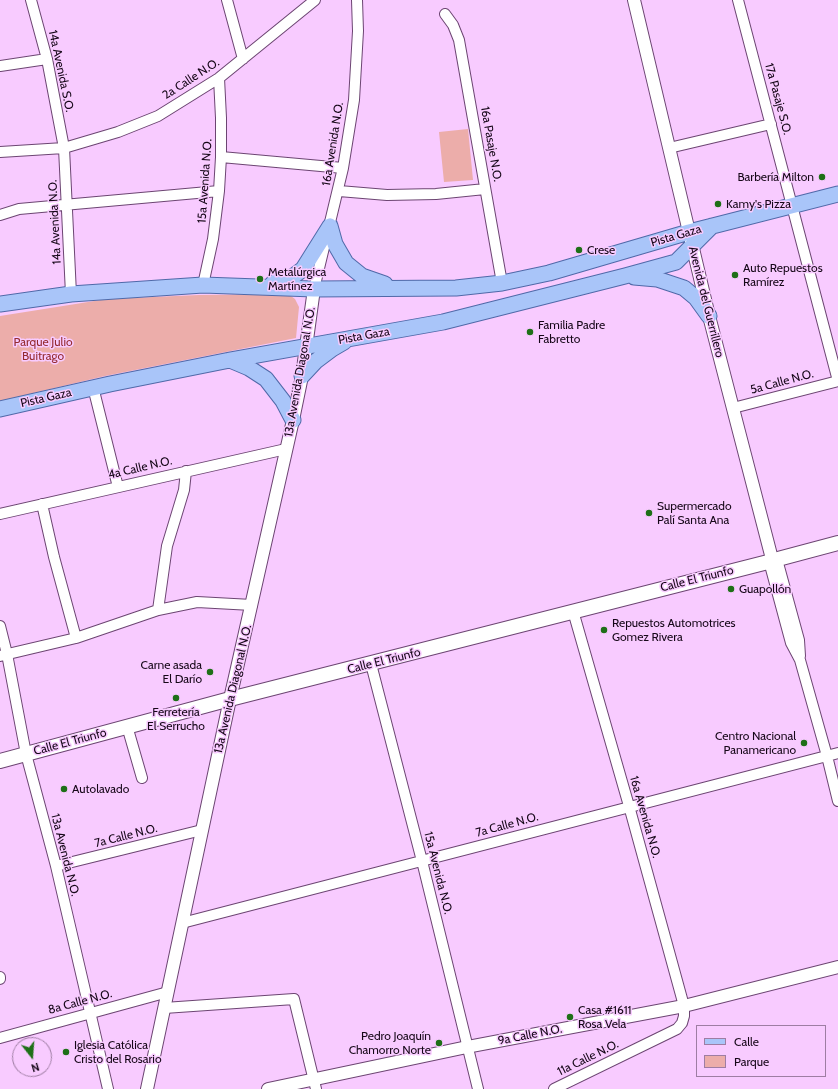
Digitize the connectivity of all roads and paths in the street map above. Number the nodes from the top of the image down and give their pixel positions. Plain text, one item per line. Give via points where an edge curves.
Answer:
1 (31, 0) edge
2 (227, 0) edge
3 (314, 0) edge
4 (357, 0) edge
5 (637, 0) edge
6 (738, 0) edge
7 (445, 14) dead end
8 (47, 59) junction
9 (243, 59) junction
10 (0, 66) edge
11 (219, 78) junction
12 (771, 124) junction
13 (64, 148) junction
14 (668, 148) junction
15 (0, 152) edge
16 (221, 157) junction
17 (343, 168) junction
18 (485, 188) junction
19 (219, 191) junction
20 (339, 191) junction
21 (838, 194) edge
22 (67, 205) junction
23 (792, 205) junction
24 (0, 214) edge
25 (330, 226) junction
26 (712, 226) junction
27 (689, 232) junction
28 (692, 247) junction
29 (625, 276) junction
30 (502, 283) junction
31 (203, 285) junction
32 (258, 287) junction
33 (400, 288) junction
34 (314, 289) junction
35 (71, 294) junction
36 (0, 304) edge
37 (709, 316) junction
38 (350, 339) junction
39 (306, 346) junction
40 (230, 360) junction
41 (302, 376) junction
42 (838, 381) edge
43 (94, 388) junction
44 (733, 408) junction
45 (0, 409) edge
46 (293, 420) junction
47 (286, 449) junction
48 (186, 471) junction
49 (118, 487) junction
50 (42, 504) junction
51 (0, 514) edge
52 (838, 544) edge
53 (773, 561) junction
54 (252, 605) junction
55 (158, 610) junction
56 (573, 611) junction
57 (0, 626) edge
58 (76, 638) junction
59 (4, 655) edge
60 (371, 664) junction
61 (230, 699) junction
62 (127, 726) junction
63 (838, 753) edge
64 (26, 754) junction
65 (827, 756) junction
66 (0, 761) edge
67 (142, 778) dead end
68 (838, 801) edge
69 (629, 806) junction
70 (202, 830) junction
71 (422, 861) junction
72 (56, 866) junction
73 (182, 923) junction
74 (838, 967) edge
75 (168, 992) junction
76 (684, 1006) junction
77 (164, 1008) junction
78 (90, 1013) junction
79 (677, 1029) joint
80 (0, 1038) edge
81 (468, 1047) junction
82 (315, 1084) edge
83 (108, 1089) edge
84 (147, 1089) edge
85 (268, 1089) edge
86 (478, 1089) edge
87 (554, 1089) edge

1 - 8 street, 14a Avenida S.O.
2 - 9 street
3 - 9 street, 2a Calle N.O.
4 - 17 street, 16a Avenida N.O. via 354,100
5 - 14 street, Avenida del Guerrillero
6 - 12 street, 17a Pasaje S.O.
7 - 18 street, 16a Pasaje N.O. via 459,40
8 - 10 street
8 - 13 street, 14a Avenida S.O.
9 - 11 street, 2a Calle N.O.
11 - 13 street, 2a Calle N.O. via 158,116 118,132
11 - 16 street, 15a Avenida N.O.
12 - 14 street
12 - 23 street, 17a Pasaje S.O.
13 - 15 street, 2a Calle N.O.
13 - 22 street, 14a Avenida N.O.
14 - 27 street, Avenida del Guerrillero
16 - 17 street
16 - 19 street, 15a Avenida N.O.
17 - 20 street, 16a Avenida N.O.
18 - 20 street via 436,194
18 - 30 street, 16a Pasaje N.O.
19 - 22 street
19 - 31 street, 15a Avenida N.O.
20 - 25 street, 16a Avenida N.O.
21 - 23 main road
22 - 24 street via 20,209
22 - 35 street, 14a Avenida N.O.
23 - 26 main road
23 - 42 street, 17a Pasaje S.O.
25 - 32 main road via 300,272 285,280
25 - 33 main road via 338,251 351,268 368,279
25 - 34 street, 16a Avenida N.O.
26 - 27 main road, Pista Gaza
26 - 28 main road, Pista Gaza
27 - 28 street, Avenida del Guerrillero
27 - 30 main road, Pista Gaza via 549,273
28 - 29 main road, Pista Gaza via 676,262
28 - 37 street, Avenida del Guerrillero
29 - 37 main road via 657,279 684,288 696,298
29 - 38 main road, Pista Gaza via 443,322
30 - 33 main road, Pista Gaza via 456,288
31 - 32 main road, Pista Gaza
31 - 35 main road, Pista Gaza
32 - 34 main road, Pista Gaza
33 - 34 main road, Pista Gaza
34 - 39 street, 13a Avenida Diagonal N.O.
35 - 36 main road, Pista Gaza
37 - 44 street, Avenida del Guerrillero
38 - 39 main road, Pista Gaza
38 - 41 main road via 316,361
39 - 40 main road, Pista Gaza
39 - 41 street, 13a Avenida Diagonal N.O.
40 - 43 main road, Pista Gaza
40 - 46 main road via 266,379 283,400
41 - 46 street, 13a Avenida Diagonal N.O.
42 - 44 street, 5a Calle N.O.
43 - 45 main road, Pista Gaza
43 - 49 street
44 - 53 street, Avenida del Guerrillero
46 - 47 street, 13a Avenida Diagonal N.O.
47 - 48 street, 4a Calle N.O.
47 - 54 street, 13a Avenida Diagonal N.O.
48 - 49 street, 4a Calle N.O.
48 - 55 street via 184,490 167,546
49 - 50 street, 4a Calle N.O.
50 - 51 street, 4a Calle N.O.
50 - 58 street
52 - 53 main road, Calle El Triunfo
53 - 56 main road, Calle El Triunfo
53 - 65 street, Avenida del Guerrillero via 791,643 800,660
54 - 55 street via 197,602
54 - 61 street, 13a Avenida Diagonal N.O.
55 - 58 street
56 - 60 main road, Calle El Triunfo
56 - 69 street, 16a Avenida N.O.
57 - 59 street, 13a Avenida N.O.
58 - 59 street
59 - 64 street, 13a Avenida N.O.
60 - 61 main road, Calle El Triunfo
60 - 71 street, 15a Avenida N.O.
61 - 62 main road, Calle El Triunfo
61 - 70 street, 13a Avenida Diagonal N.O.
62 - 64 main road, Calle El Triunfo
62 - 67 street
63 - 65 street, 7a Calle N.O.
64 - 66 main road, Calle El Triunfo
64 - 72 street, 13a Avenida N.O.
65 - 68 street, Avenida del Guerrillero
65 - 69 street, 7a Calle N.O.
69 - 71 street, 7a Calle N.O.
69 - 76 street, 16a Avenida N.O.
70 - 72 street, 7a Calle N.O.
70 - 73 street, 13a Avenida Diagonal N.O.
71 - 73 street, 7a Calle N.O.
71 - 81 street, 15a Avenida N.O.
72 - 78 street, 13a Avenida N.O.
73 - 75 street, 13a Avenida Diagonal N.O.
74 - 76 street, 9a Calle N.O.
75 - 77 street, 13a Avenida Diagonal N.O.
75 - 78 street, 8a Calle N.O.
76 - 79 street, 16a Avenida N.O. via 682,1023
76 - 81 street, 9a Calle N.O.
77 - 82 street via 294,999
77 - 84 street, 13a Avenida Diagonal N.O.
78 - 80 street, 8a Calle N.O.
78 - 83 street, 13a Avenida N.O.
79 - 87 street, 11a Calle N.O.
81 - 82 street, 9a Calle N.O.
81 - 86 street, 15a Avenida N.O.
82 - 85 street, 9a Calle N.O.

